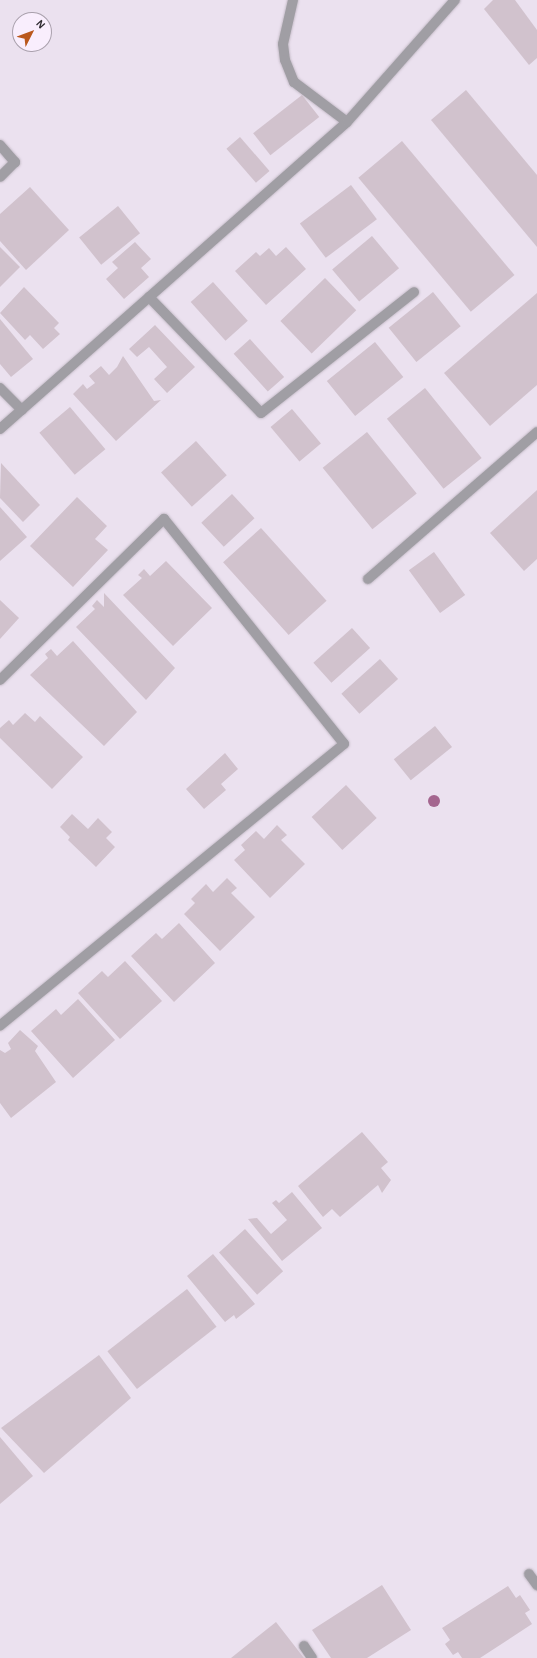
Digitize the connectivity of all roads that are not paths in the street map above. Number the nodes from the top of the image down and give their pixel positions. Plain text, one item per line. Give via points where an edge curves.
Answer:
1 (293, 0) edge
2 (455, 0) edge
3 (347, 122) junction
4 (0, 145) edge
5 (0, 177) edge
6 (414, 292) dead end
7 (149, 297) junction
8 (0, 388) edge
9 (22, 410) junction
10 (0, 429) edge
11 (537, 432) edge
12 (368, 579) dead end
13 (0, 680) edge
14 (0, 1026) edge
15 (529, 1574) dead end
16 (537, 1586) edge
17 (304, 1646) dead end
18 (312, 1658) edge

1 - 3 street via 283,44 285,60 294,82
2 - 3 street
3 - 7 street
4 - 5 street via 16,162
6 - 7 street via 261,413
7 - 9 street
8 - 9 street
9 - 10 street
11 - 12 street
13 - 14 street via 164,519 344,744
15 - 16 street
17 - 18 street

